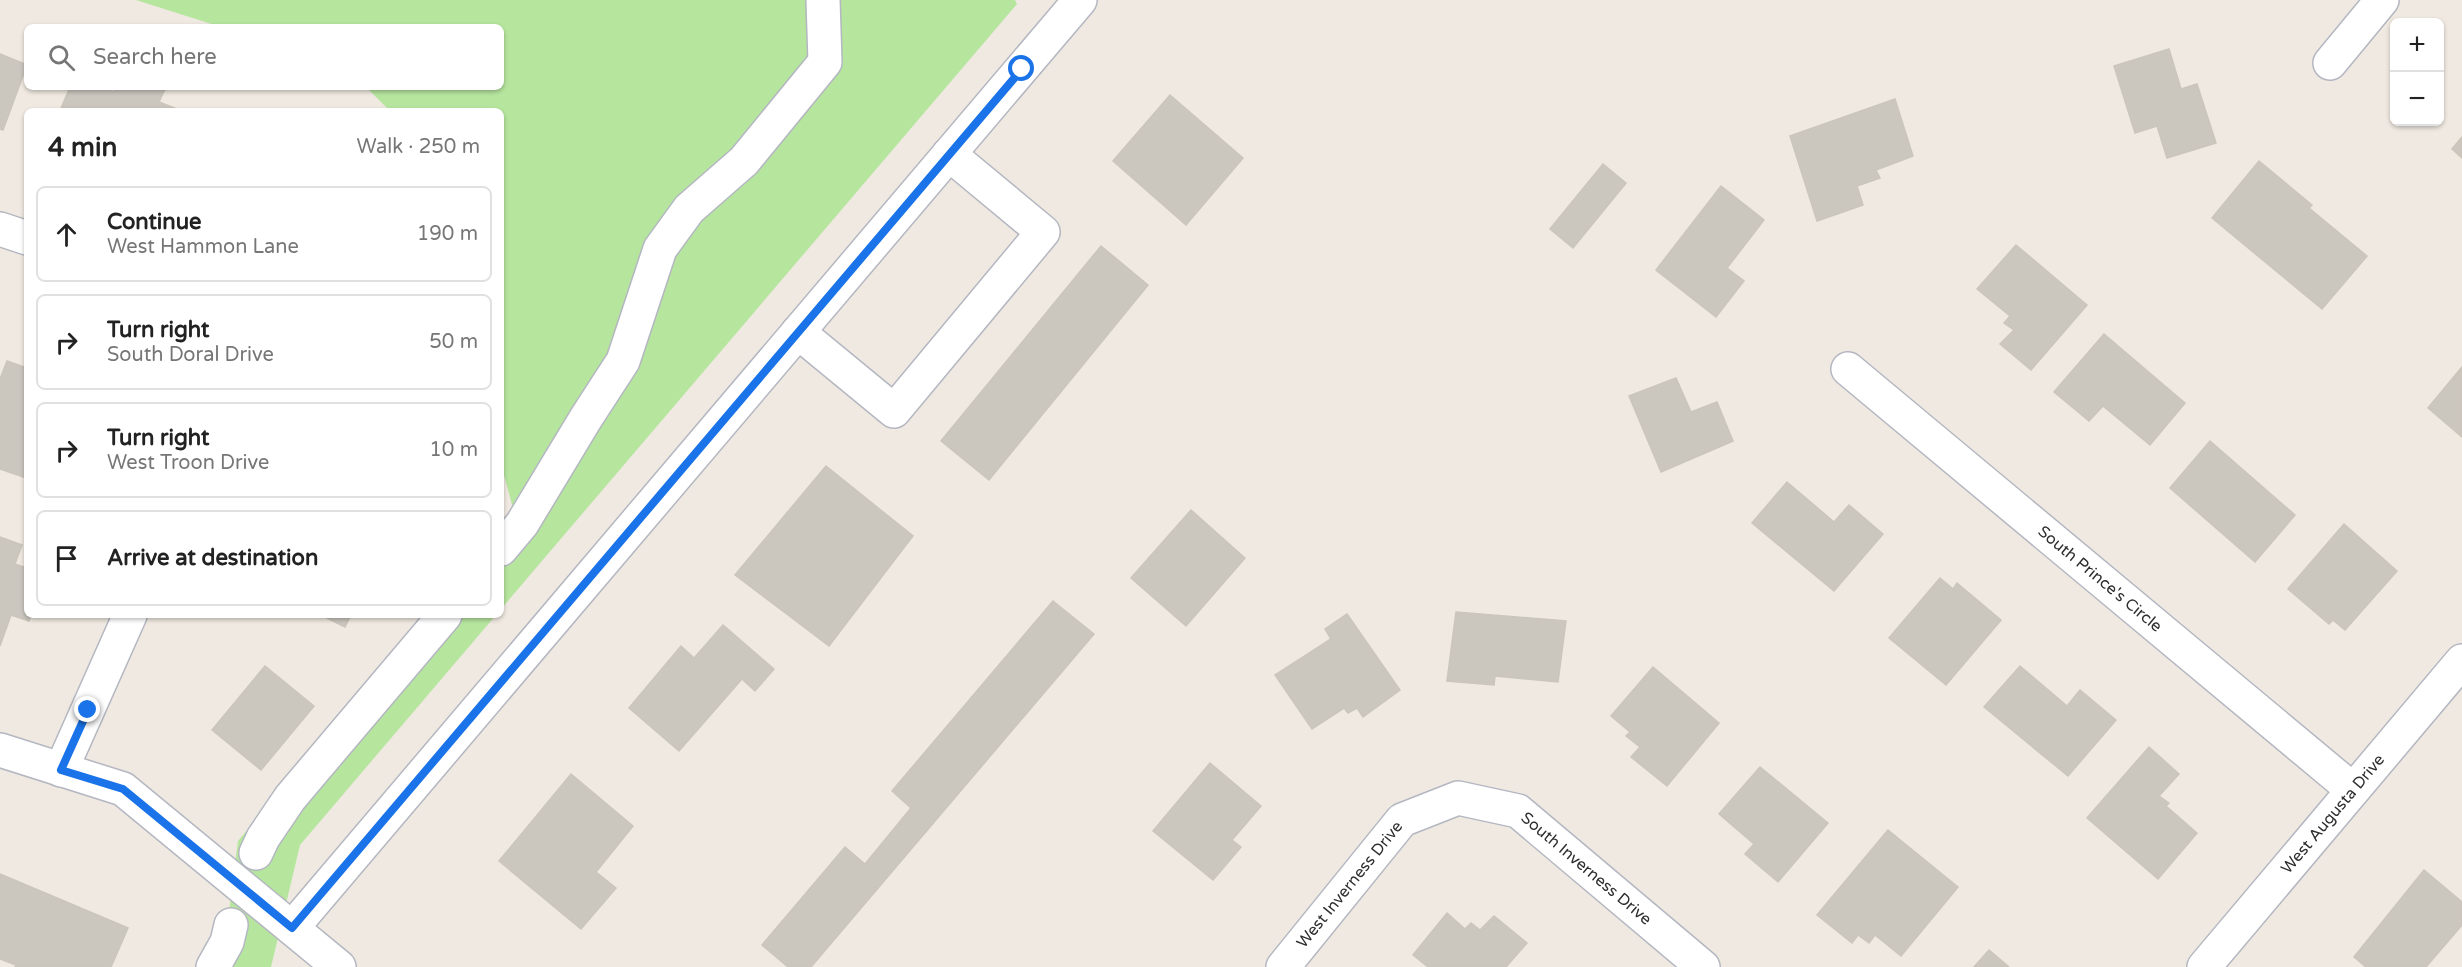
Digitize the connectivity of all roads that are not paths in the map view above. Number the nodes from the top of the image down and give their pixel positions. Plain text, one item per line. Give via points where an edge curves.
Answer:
1 (823, 0) edge
2 (1080, 0) edge
3 (2382, 0) edge
4 (2330, 63) dead end
5 (949, 154) junction
6 (0, 229) edge
7 (24, 237) edge
8 (798, 332) junction
9 (1848, 369) dead end
10 (504, 545) edge
11 (129, 618) edge
12 (442, 618) edge
13 (2462, 661) edge
14 (0, 750) edge
15 (61, 770) junction
16 (2353, 790) junction
17 (1458, 798) joint
18 (256, 853) dead end
19 (231, 926) dead end
20 (292, 928) junction
21 (213, 967) edge
22 (339, 967) edge
23 (1283, 967) edge
24 (1702, 967) edge
25 (2204, 967) edge

1 - 10 street via 825,62 744,161 689,209 660,249 623,362 522,524
2 - 5 street
3 - 4 street
5 - 8 street
5 - 8 street via 1043,232 894,411
6 - 7 street
8 - 20 street
9 - 16 street, South Prince's Circle
11 - 15 street
12 - 18 street via 290,798
13 - 16 street, West Augusta Drive
14 - 15 street
15 - 20 street via 123,789
16 - 25 street, West Augusta Drive
17 - 23 street, West Inverness Drive via 1402,820
17 - 24 street, South Inverness Drive via 1518,811
19 - 21 street
20 - 22 street

